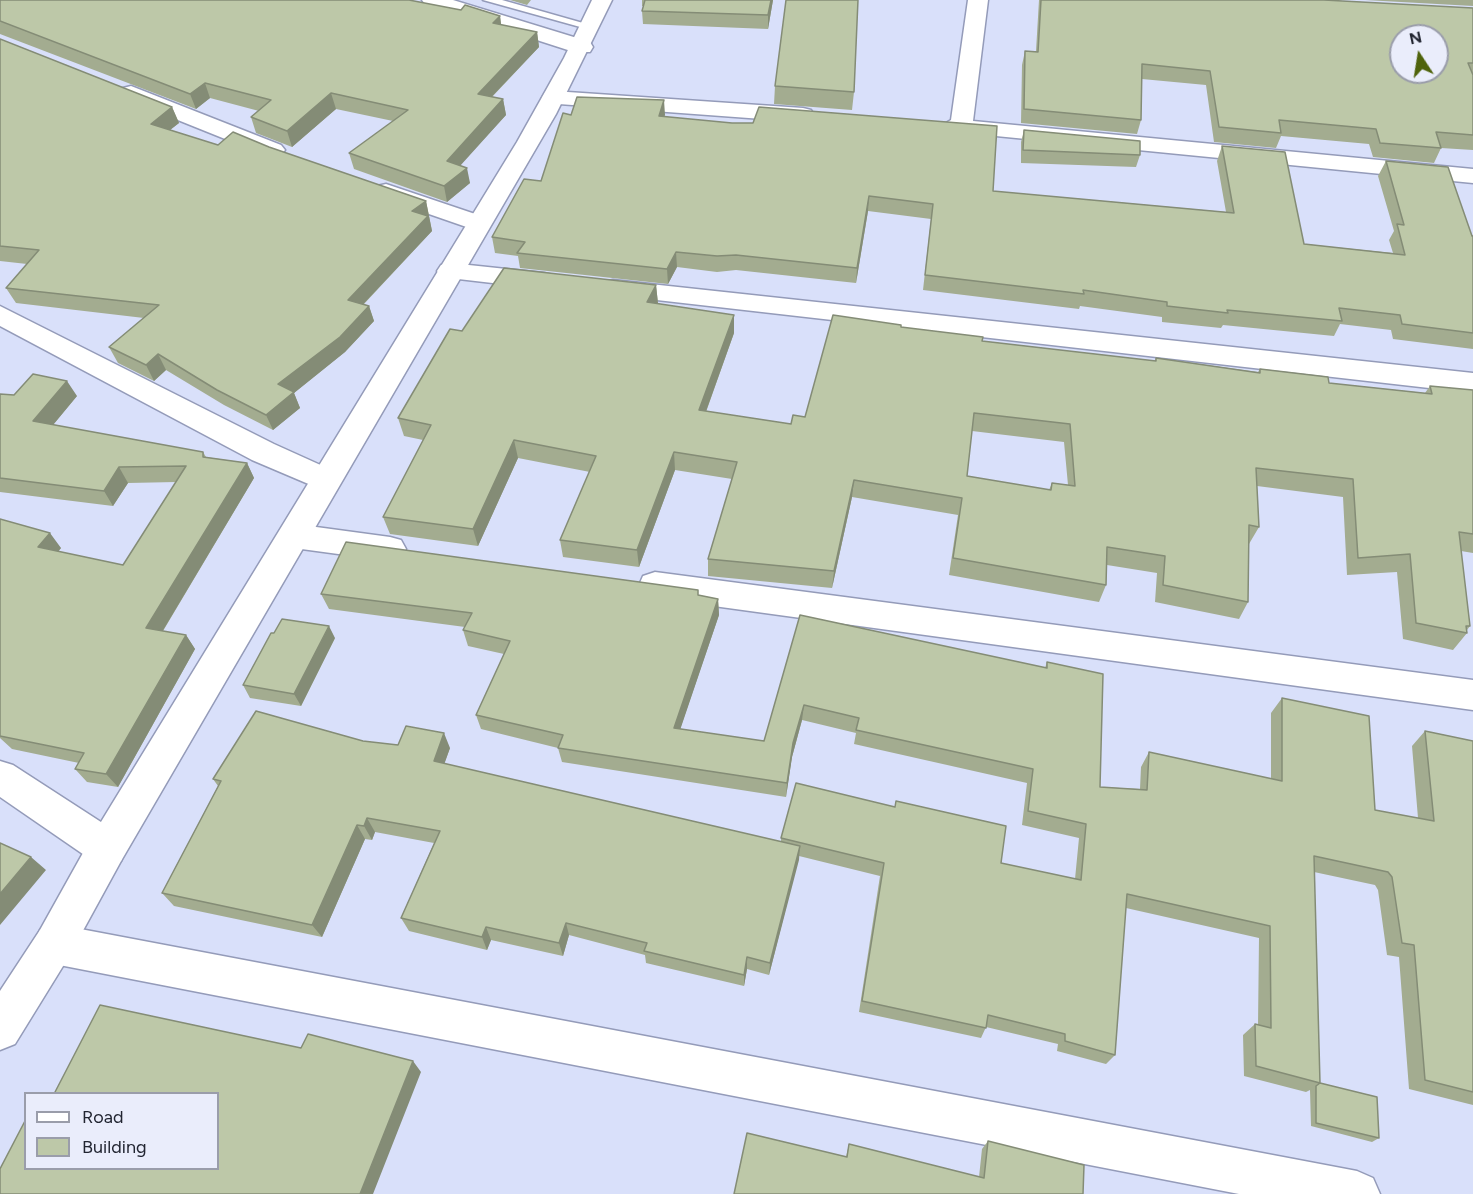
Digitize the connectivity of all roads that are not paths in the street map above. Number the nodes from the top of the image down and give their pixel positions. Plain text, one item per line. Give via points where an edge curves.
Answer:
1 (432, 0) edge
2 (489, 0) edge
3 (978, 0) edge
4 (592, 25) edge
5 (111, 85) edge
6 (553, 98) junction
7 (823, 116) edge
8 (927, 124) edge
9 (961, 127) junction
10 (289, 156) edge
11 (1473, 176) edge
12 (367, 184) edge
13 (477, 224) junction
14 (450, 270) junction
15 (0, 315) edge
16 (1473, 383) edge
17 (325, 480) junction
18 (294, 536) junction
19 (424, 553) edge
20 (624, 580) edge
21 (1473, 695) edge
22 (0, 777) edge
23 (107, 848) junction
24 (54, 944) junction
25 (0, 1029) edge
26 (1357, 1194) edge

1 - 4 street
2 - 4 lane
3 - 9 street
4 - 6 street
5 - 10 street
6 - 7 street
6 - 13 street via 524,153
8 - 9 street
9 - 11 street
12 - 13 street
13 - 14 street
14 - 16 street
14 - 17 street
15 - 17 street via 263,452
17 - 18 street
18 - 19 street
18 - 23 street
20 - 21 street
22 - 23 street
23 - 24 street
24 - 25 street
24 - 26 street

